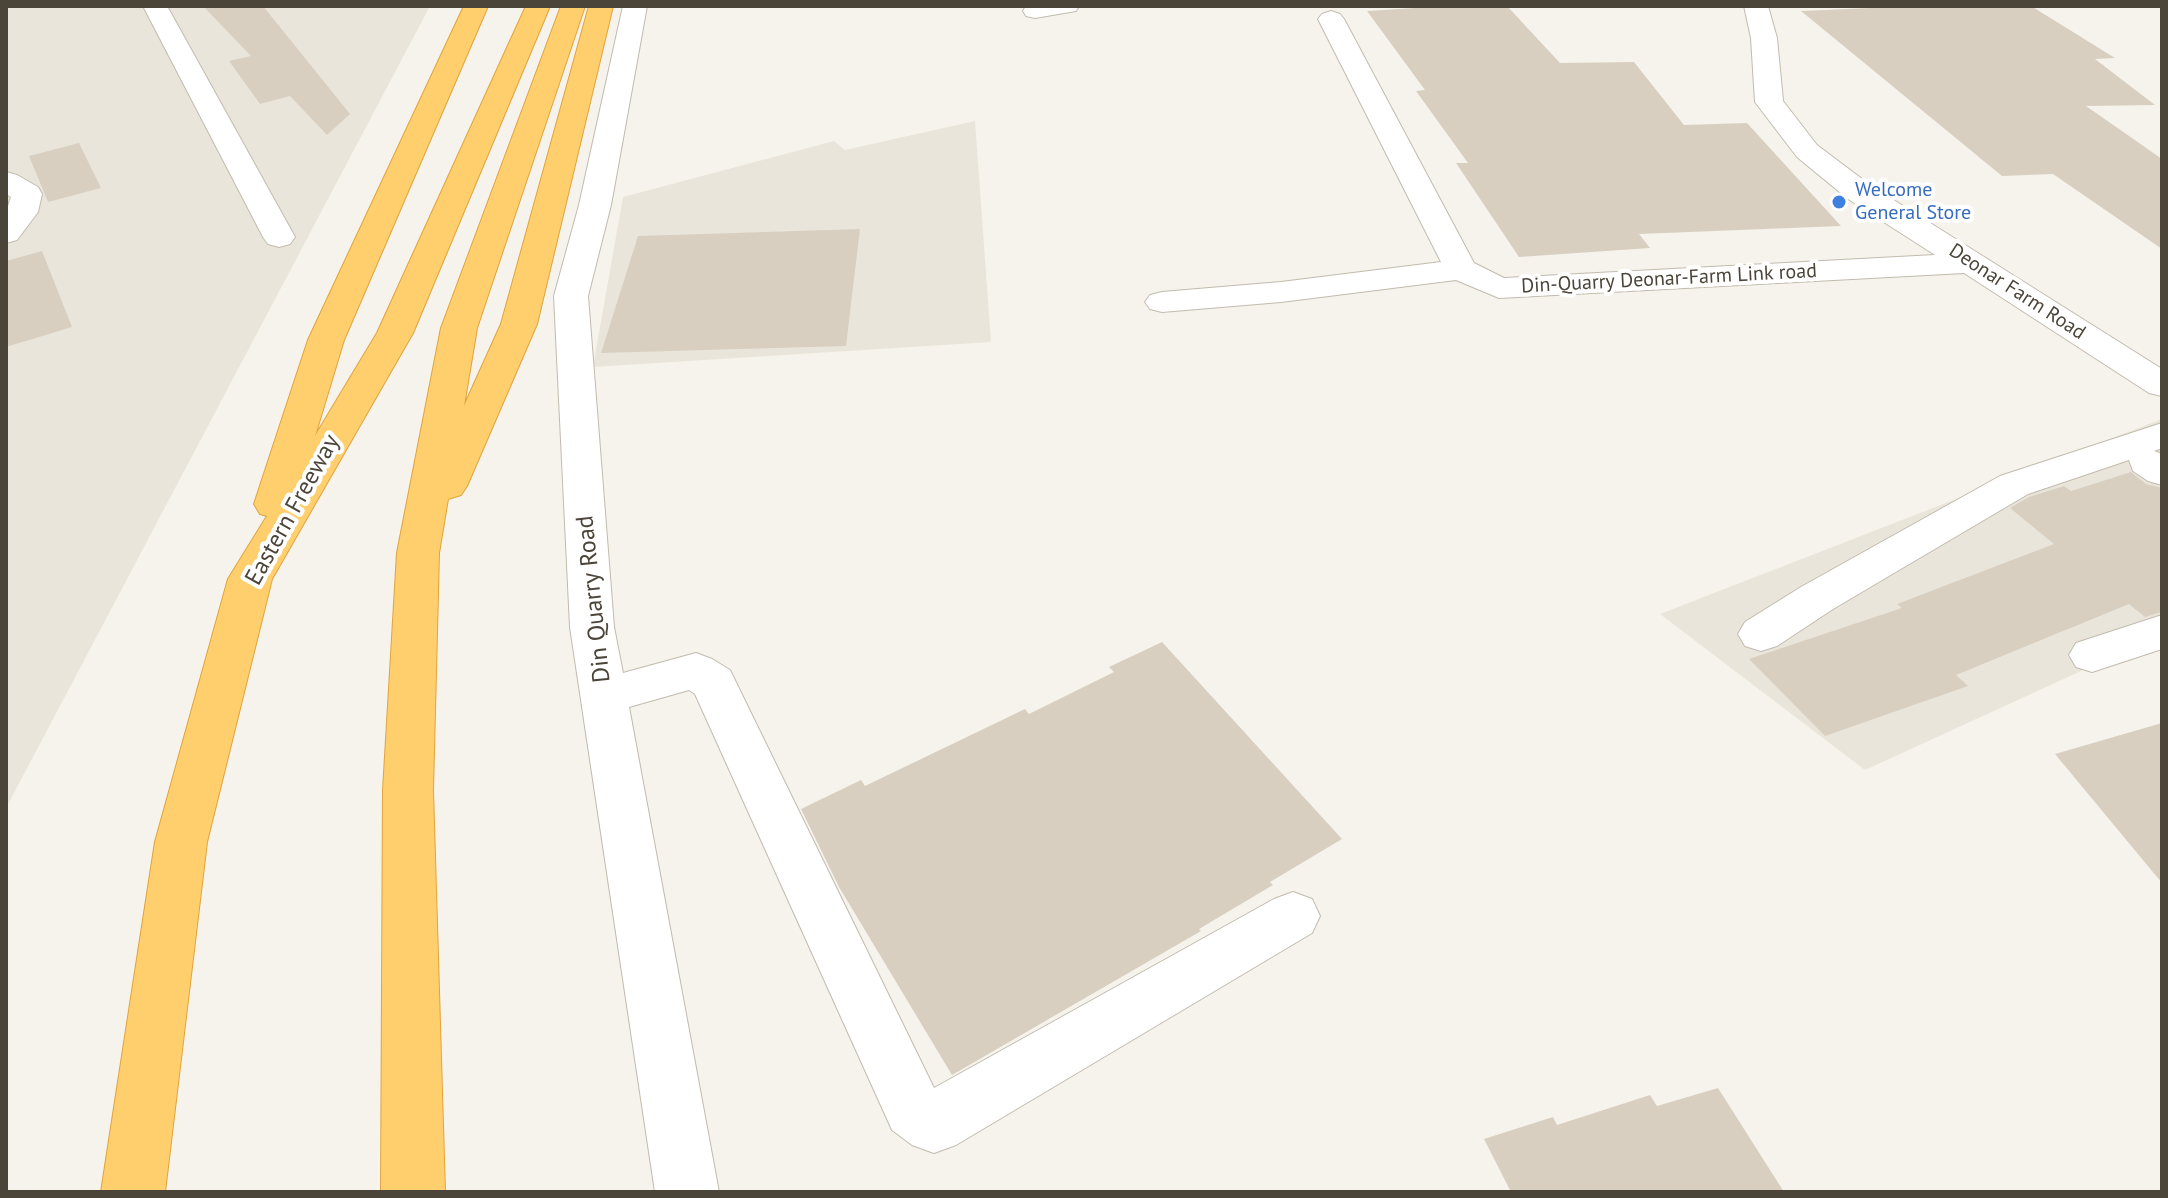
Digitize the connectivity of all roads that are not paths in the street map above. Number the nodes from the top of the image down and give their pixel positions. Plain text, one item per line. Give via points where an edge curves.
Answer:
1 (155, 6) edge
2 (476, 6) edge
3 (538, 6) edge
4 (573, 6) edge
5 (601, 6) edge
6 (635, 6) edge
7 (1067, 6) edge
8 (1756, 6) edge
9 (1035, 11) dead end
10 (1331, 19) dead end
11 (6, 181) edge
12 (6, 233) edge
13 (279, 237) dead end
14 (1971, 263) junction
15 (1461, 269) junction
16 (1162, 302) dead end
17 (2162, 385) edge
18 (2157, 456) edge
19 (418, 553) junction
20 (250, 579) junction
21 (2162, 632) edge
22 (1761, 634) dead end
23 (2092, 655) dead end
24 (603, 696) junction
25 (1293, 916) dead end
26 (133, 1192) edge
27 (413, 1192) edge
28 (687, 1192) edge

1 - 13 street
2 - 20 highway via 326,340
3 - 20 highway, Eastern Freeway via 395,333
4 - 19 highway via 459,328
5 - 19 highway via 519,324
6 - 24 street, Din Quarry Road via 571,296 592,627
7 - 9 street
8 - 14 street, Deonar Farm Road via 1769,102 1807,151 1859,192
10 - 15 street
11 - 12 street via 27,194 22,212
14 - 15 street, Din-Quarry Deonar-Farm Link road via 1499,288
14 - 17 street, Deonar Farm Road
15 - 16 street
18 - 22 street via 2014,485
19 - 27 highway via 408,790
20 - 26 highway, Eastern Freeway via 181,842
21 - 23 street
24 - 25 street via 696,671 713,683 913,1109 934,1123
24 - 28 street, Din Quarry Road

